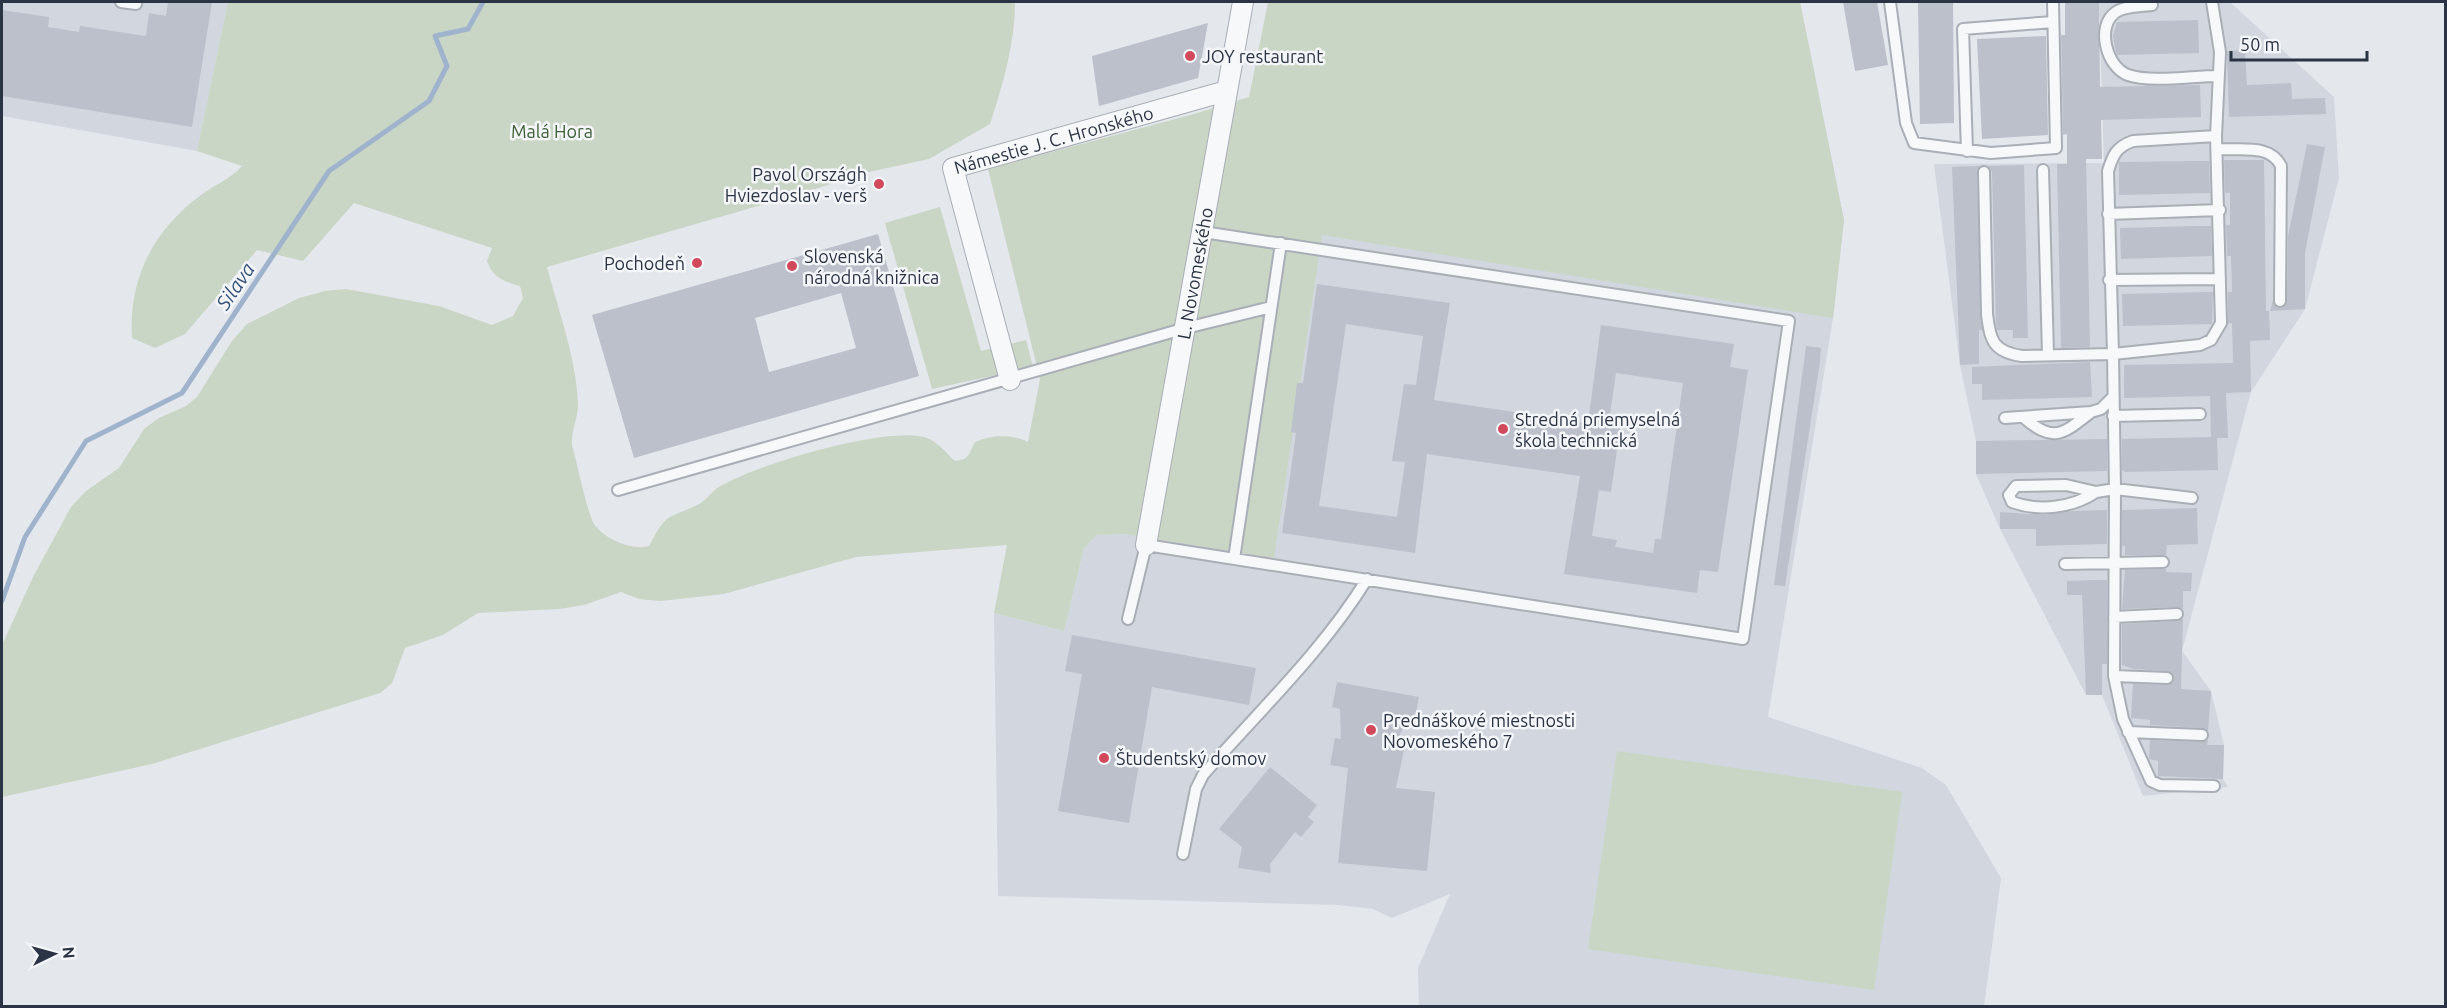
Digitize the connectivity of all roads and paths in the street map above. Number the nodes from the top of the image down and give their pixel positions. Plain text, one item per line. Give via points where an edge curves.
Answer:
1 (121, 2) edge
2 (1242, 2) edge
3 (1890, 2) edge
4 (2053, 2) edge
5 (2212, 2) edge
6 (136, 4) dead end
7 (2152, 5) dead end
8 (2053, 22) junction
9 (2217, 76) junction
10 (1226, 91) junction
11 (2216, 136) junction
12 (2217, 149) junction
13 (1967, 151) junction
14 (2043, 170) dead end
15 (1984, 172) dead end
16 (2220, 210) junction
17 (2108, 214) junction
18 (1203, 232) junction
19 (1281, 243) junction
20 (2220, 279) junction
21 (2109, 280) junction
22 (2280, 301) dead end
23 (1271, 307) junction
24 (1186, 328) junction
25 (2048, 354) junction
26 (2113, 354) junction
27 (1010, 380) junction
28 (2112, 398) junction
29 (2091, 412) junction
30 (2200, 414) dead end
31 (2113, 416) junction
32 (2024, 417) junction
33 (2005, 418) dead end
34 (2115, 489) junction
35 (618, 490) dead end
36 (2096, 492) junction
37 (2192, 498) dead end
38 (1146, 545) junction
39 (1234, 559) junction
40 (2114, 561) junction
41 (2163, 562) dead end
42 (2065, 564) dead end
43 (1367, 579) junction
44 (2177, 614) dead end
45 (2114, 618) junction
46 (1128, 619) dead end
47 (2114, 676) junction
48 (2167, 678) dead end
49 (2128, 732) junction
50 (2202, 735) dead end
51 (2214, 786) dead end
52 (1183, 854) dead end

1 - 6 lane
2 - 10 street, L. Novomeského
3 - 13 lane via 1906,123 1914,143
4 - 8 lane
5 - 9 lane via 2218,32
7 - 9 lane via 2115,12 2109,20 2107,49 2119,70 2147,77
8 - 13 lane via 1963,29
8 - 13 lane via 2056,148
9 - 11 lane
10 - 18 street, L. Novomeského
10 - 27 street, Námestie J. C. Hronského via 952,168
11 - 12 lane
11 - 17 lane via 2122,145 2113,154 2108,171
12 - 16 lane
12 - 22 lane via 2263,150 2277,158 2281,166
14 - 25 lane
15 - 25 lane via 1990,337 2007,354
16 - 17 lane
16 - 20 lane
17 - 21 lane
18 - 19 lane
18 - 24 street, L. Novomeského
19 - 23 lane
19 - 43 lane via 1789,321 1743,639
20 - 21 lane
20 - 26 lane via 2221,323 2211,340 2174,350
21 - 26 lane
23 - 24 lane
23 - 39 lane
24 - 27 lane
24 - 38 street, L. Novomeského
25 - 26 lane
26 - 28 lane
27 - 35 lane
28 - 29 lane via 2101,409
28 - 31 lane
29 - 32 lane
29 - 32 lane via 2064,432 2054,434 2044,433
30 - 31 lane
31 - 34 lane
32 - 33 lane
34 - 36 lane
34 - 37 lane
34 - 40 lane
36 - 36 lane via 2066,485 2025,484 2016,486 2009,495 2012,502 2020,505 2059,507
38 - 39 lane
38 - 46 lane
39 - 43 lane
40 - 41 lane
40 - 42 lane
40 - 45 lane
43 - 52 lane via 1345,615 1308,660 1203,775 1196,789
44 - 45 lane
45 - 47 lane
47 - 48 lane
47 - 49 lane
49 - 50 lane
49 - 51 lane via 2151,781 2160,785

